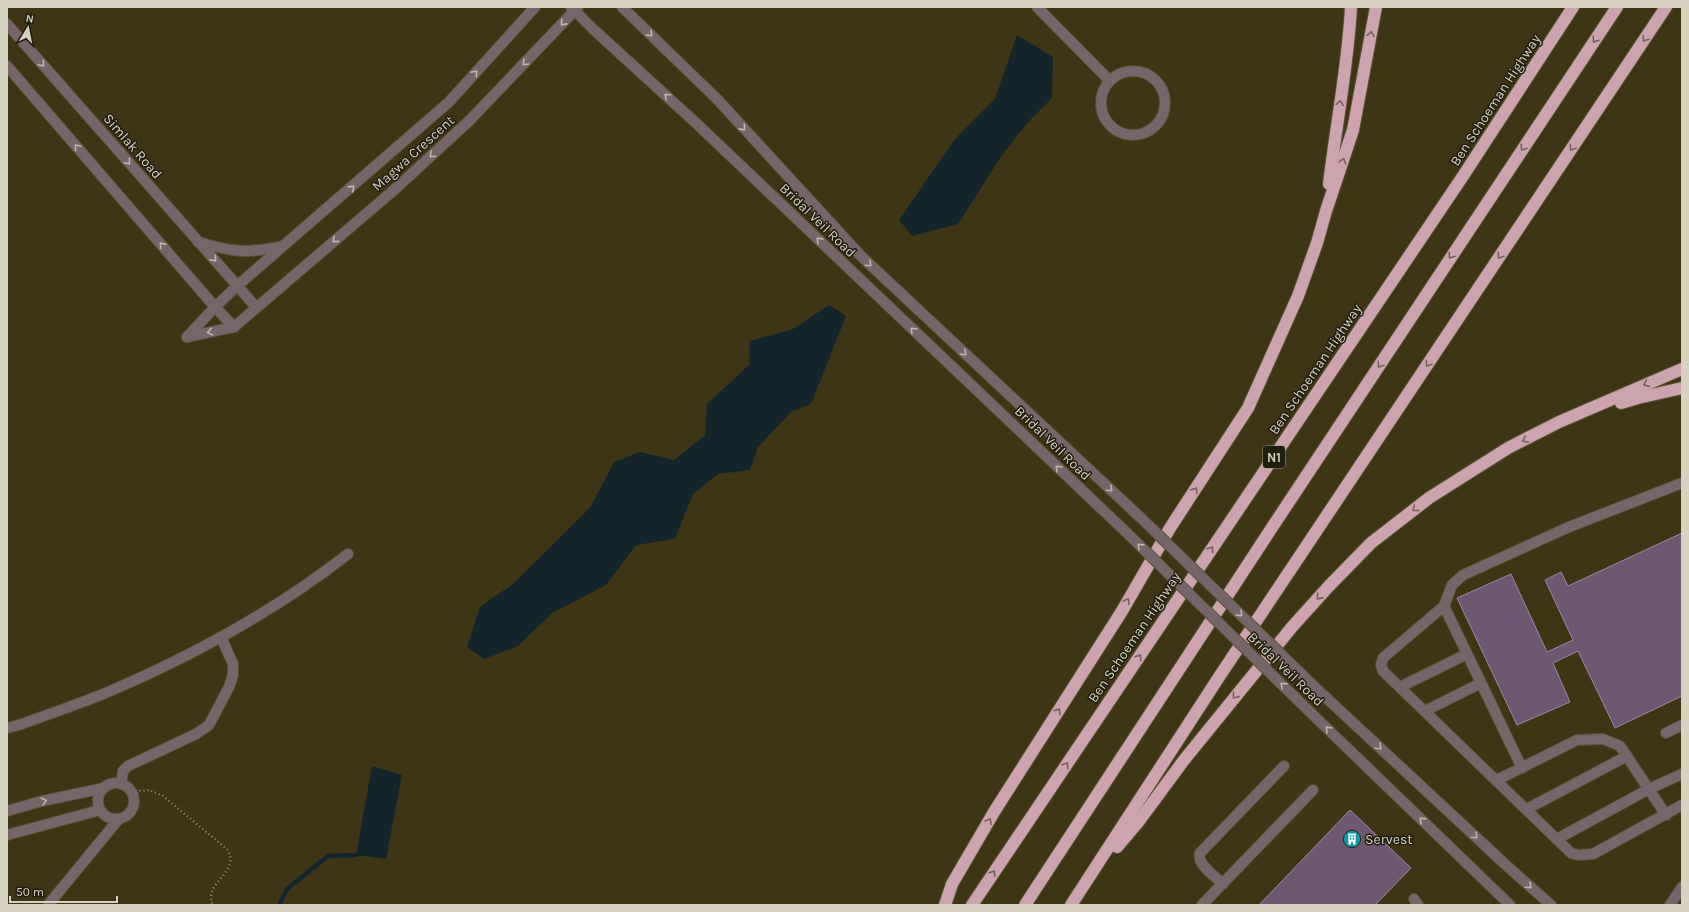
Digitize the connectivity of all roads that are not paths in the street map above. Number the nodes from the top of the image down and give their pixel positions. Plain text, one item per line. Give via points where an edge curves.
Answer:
1 (535, 7) edge
2 (622, 7) edge
3 (1037, 7) edge
4 (1351, 7) edge
5 (1376, 7) edge
6 (1573, 7) edge
7 (1617, 7) edge
8 (1666, 7) edge
9 (574, 8) edge
10 (7, 24) edge
11 (7, 66) edge
12 (1110, 81) junction
13 (1326, 211) junction
14 (198, 242) junction
15 (285, 245) junction
16 (237, 286) junction
17 (215, 307) junction
18 (256, 308) junction
19 (234, 327) junction
20 (1682, 369) edge
21 (1682, 388) edge
22 (1559, 422) junction
23 (1682, 483) edge
24 (348, 554) dead end
25 (1444, 606) junction
26 (221, 637) junction
27 (1467, 654) junction
28 (1481, 683) junction
29 (1400, 687) junction
30 (1425, 711) junction
31 (1682, 725) edge
32 (7, 728) edge
33 (1666, 733) dead end
34 (1627, 756) junction
35 (1284, 766) dead end
36 (1522, 768) junction
37 (1682, 774) edge
38 (1497, 780) junction
39 (121, 784) junction
40 (104, 788) junction
41 (1649, 789) junction
42 (1313, 790) dead end
43 (1682, 805) edge
44 (1526, 809) junction
45 (100, 810) junction
46 (7, 811) edge
47 (1666, 815) junction
48 (118, 820) junction
49 (7, 835) edge
50 (1442, 839) junction
51 (1557, 839) junction
52 (1223, 884) junction
53 (1682, 887) edge
54 (48, 905) edge
55 (945, 905) edge
56 (972, 905) edge
57 (1025, 905) edge
58 (1072, 905) edge
59 (1202, 905) edge
60 (1502, 905) edge
61 (1510, 905) edge
62 (1551, 905) edge
63 (1670, 905) edge

15 -> 1 street, Magwa Crescent via 449,102
2 -> 62 street, Bridal Veil Road, bridge via 717,99 862,257 1141,518 1320,692
3 - 12 street
13 -> 4 highway
13 -> 5 highway via 1353,130
56 -> 6 highway, Ben Schoeman Highway / N1 via 1454,189
7 -> 57 highway
8 -> 58 highway via 1219,677
9 -> 18 street, Magwa Crescent via 469,121 394,190
50 -> 9 street, Bridal Veil Road, bridge via 1127,533
10 -> 14 street, Simlak Road
17 -> 11 street
12 - 12 street via 1128,72 1148,75 1156,81 1163,94 1165,109 1155,127 1145,133 1124,134 1106,121 1101,100
55 -> 13 highway via 952,884 994,812 1122,611 1170,528 1248,408 1298,296
14 - 15 street via 240,252 266,250
14 -> 16 street, Simlak Road
15 - 16 street, Magwa Crescent
16 - 17 street, Magwa Crescent
16 - 18 street, Simlak Road
17 - 19 street
19 -> 17 street, Magwa Crescent via 187,337
18 - 19 street, Magwa Crescent
20 -> 22 highway
21 - 22 highway via 1638,398
22 -> 58 highway via 1508,448 1429,498 1371,543 1292,627
23 - 25 street via 1569,527 1463,575 1452,585
24 - 26 street via 271,607
25 - 27 street
25 - 29 street via 1383,658 1383,671
26 - 32 street via 107,692
26 - 39 street via 233,664 233,675 209,725 196,734 128,766 123,771
27 - 28 street
27 - 29 street
28 - 30 street
28 - 36 street
29 - 30 street
30 - 38 street
31 - 33 street
34 - 36 street via 1620,746 1603,740 1577,740
34 - 41 street
34 - 44 street
35 - 52 street via 1199,855 1201,862
36 - 38 street
37 - 41 street
38 - 44 street
39 - 40 street via 109,784
39 - 48 street via 131,790 134,807 127,817
40 - 45 street via 98,798
46 -> 40 street
41 - 47 street
41 - 51 street
42 - 52 street
43 - 47 street
44 - 51 street
45 - 48 street via 109,819
45 - 49 street
47 - 51 street via 1593,854 1571,853
48 - 54 street
50 - 60 street
50 - 61 street, Bridal Veil Road
52 - 59 street
53 - 63 street

